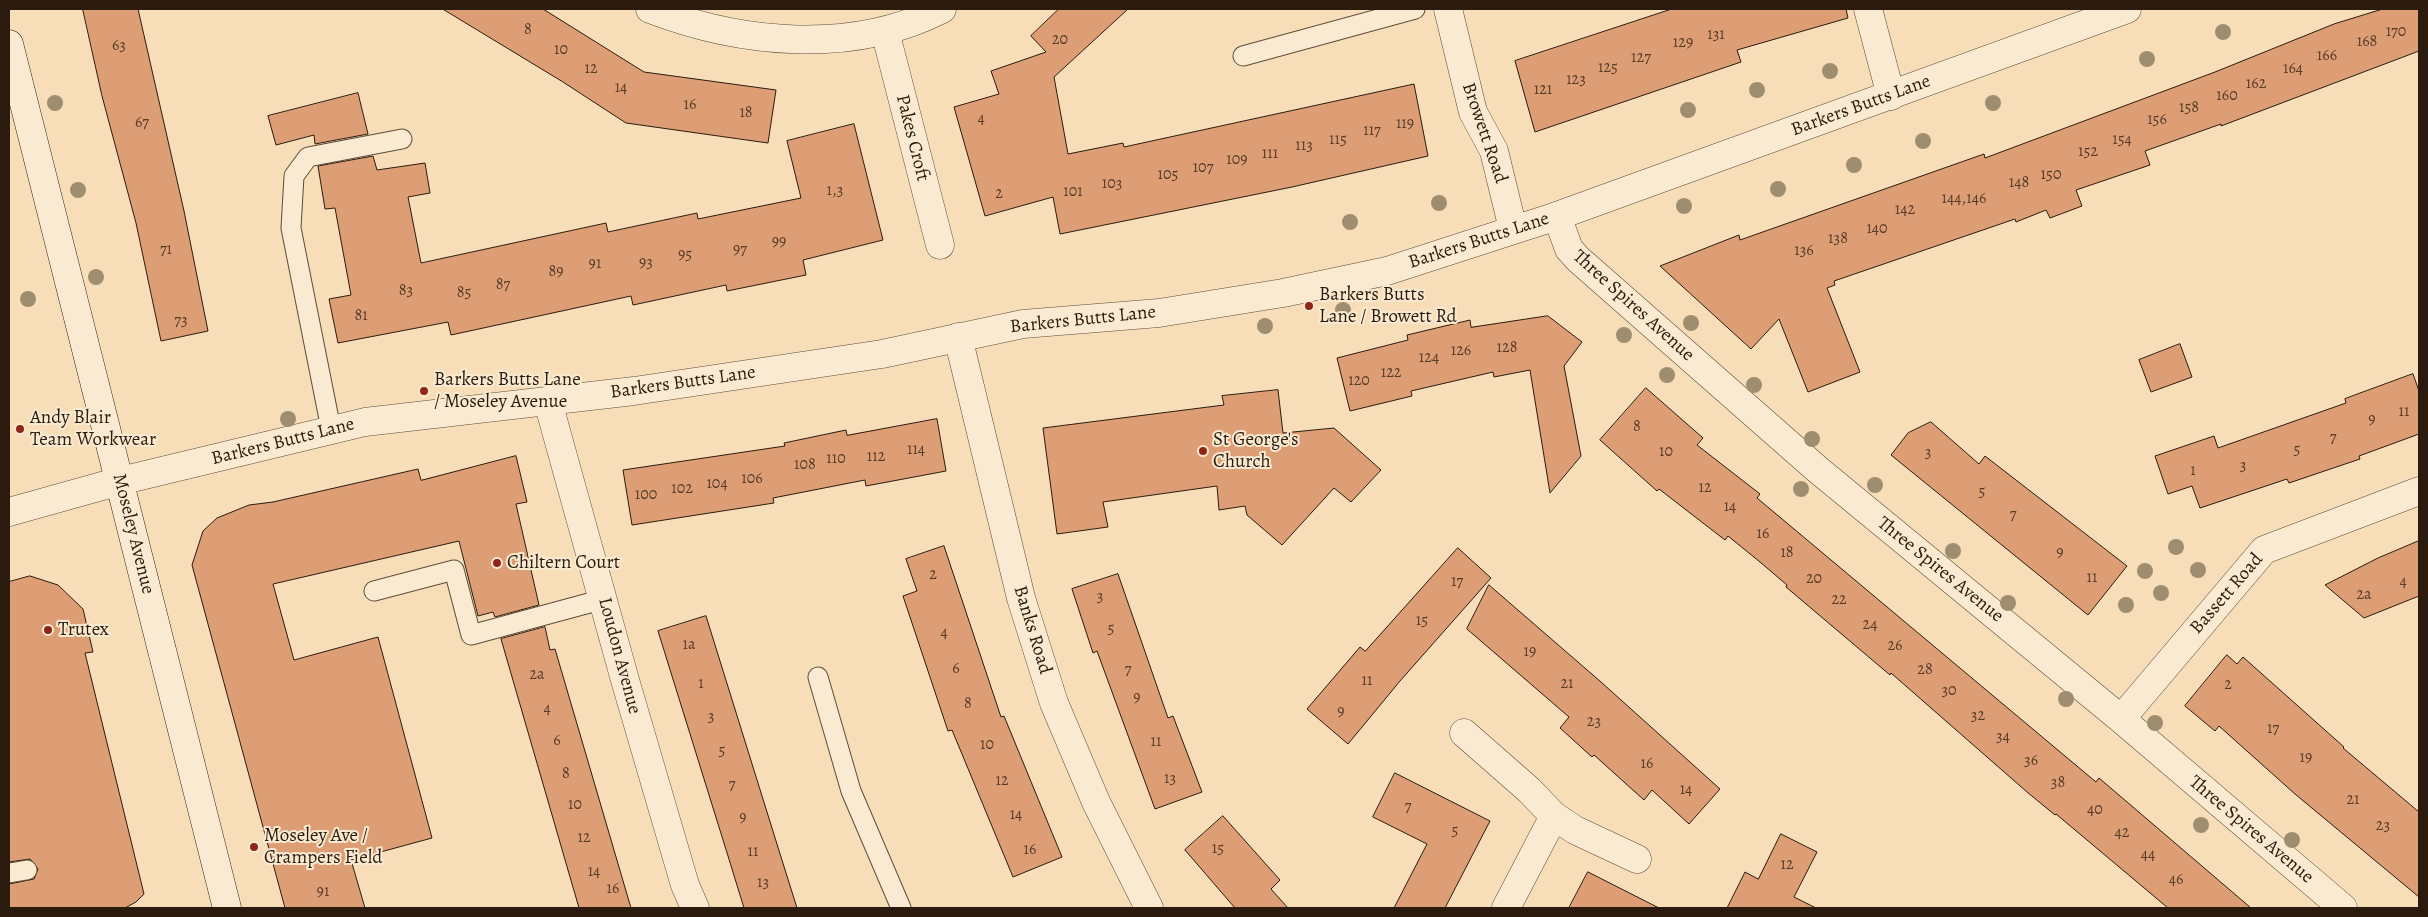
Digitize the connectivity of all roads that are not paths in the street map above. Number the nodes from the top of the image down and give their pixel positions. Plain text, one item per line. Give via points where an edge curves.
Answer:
1 (650, 9) edge
2 (942, 9) edge
3 (1415, 9) edge
4 (1448, 9) edge
5 (1868, 9) edge
6 (2126, 9) edge
7 (885, 31) junction
8 (9, 44) edge
9 (1243, 56) dead end
10 (1891, 96) junction
11 (402, 138) dead end
12 (1557, 216) junction
13 (1513, 229) junction
14 (940, 245) dead end
15 (958, 337) junction
16 (548, 402) junction
17 (331, 429) junction
18 (120, 480) junction
19 (2419, 491) edge
20 (9, 512) edge
21 (374, 591) dead end
22 (604, 599) junction
23 (818, 677) dead end
24 (2121, 719) junction
25 (1464, 733) dead end
26 (1554, 816) junction
27 (1637, 859) dead end
28 (227, 908) edge
29 (695, 908) edge
30 (902, 908) edge
31 (1148, 908) edge
32 (1506, 908) edge
33 (2343, 908) edge

1 - 7 street via 727,33 773,40
2 - 7 street
3 - 9 lane
4 - 13 street, Browett Road via 1473,112 1494,150
5 - 10 street
6 - 10 street, Barkers Butts Lane
7 - 14 street, Pakes Croft
8 - 18 street, Moseley Avenue
10 - 12 street, Barkers Butts Lane
11 - 17 lane via 308,157 294,176 291,228
12 - 13 street, Barkers Butts Lane
12 - 24 street, Three Spires Avenue via 1569,249 1578,259 1817,469
13 - 15 street, Barkers Butts Lane via 1387,271 1283,293 1159,312 1023,324
15 - 16 street, Barkers Butts Lane via 882,354
15 - 31 street, Banks Road via 1021,598 1054,703 1096,802
16 - 17 street, Barkers Butts Lane via 399,417
16 - 22 street, Loudon Avenue
17 - 18 street, Barkers Butts Lane
18 - 20 street, Barkers Butts Lane
18 - 28 street, Moseley Avenue
19 - 24 street, Bassett Road via 2264,550
21 - 22 lane via 454,570 471,635
22 - 29 street, Loudon Avenue via 624,680 685,885
23 - 30 lane via 851,791
24 - 33 street, Three Spires Avenue
25 - 26 street
26 - 27 street via 1575,830
26 - 32 street

